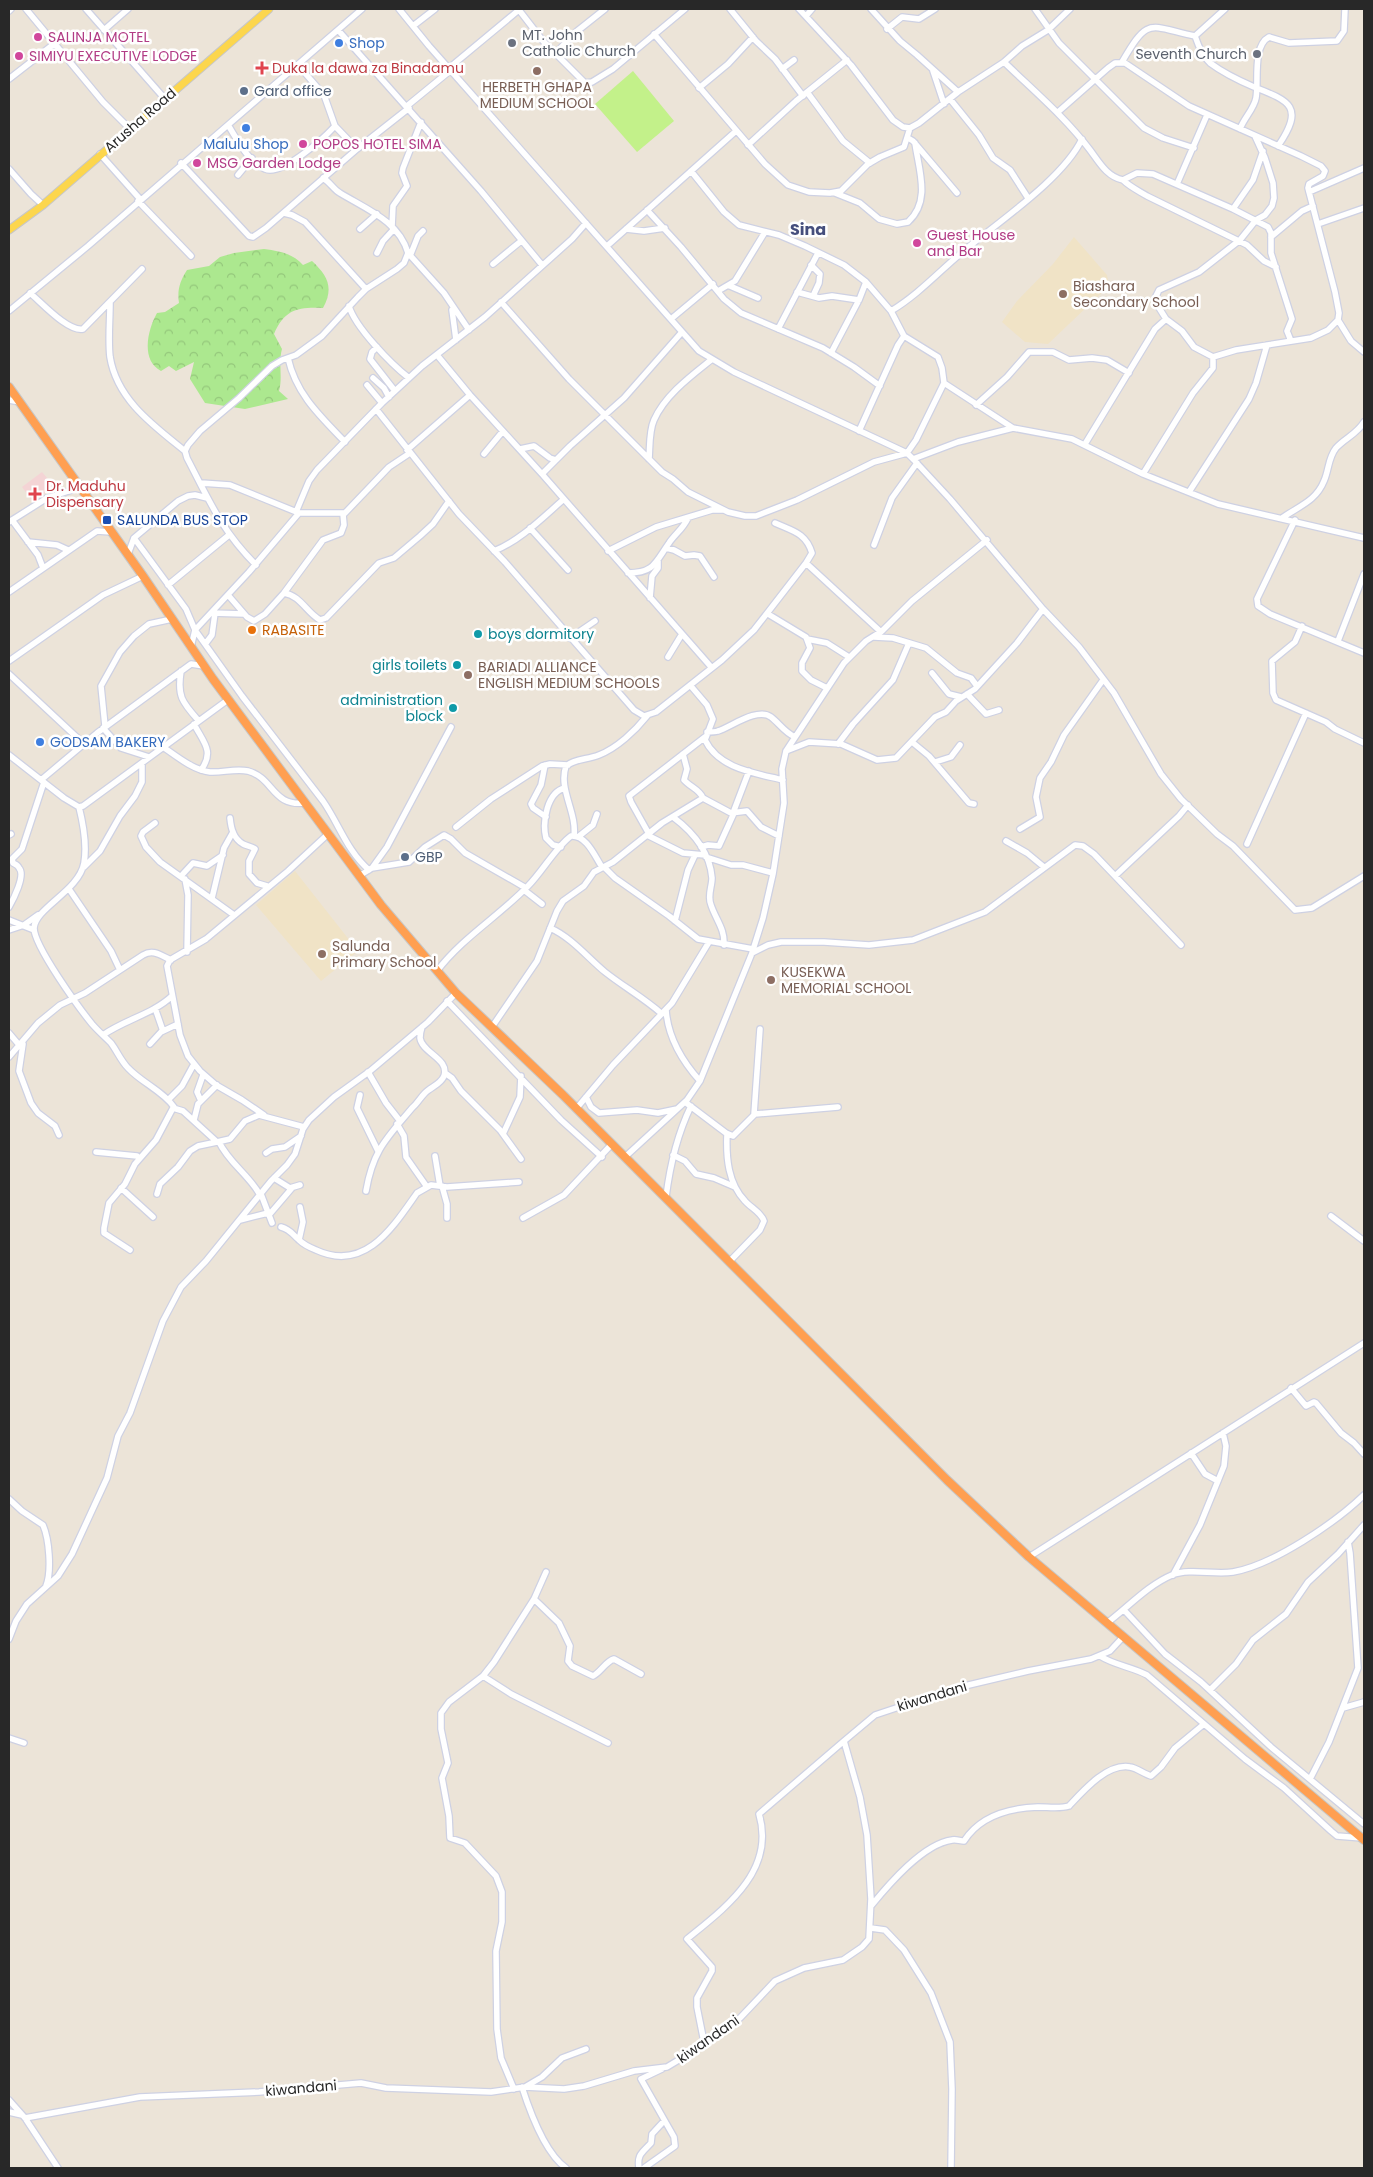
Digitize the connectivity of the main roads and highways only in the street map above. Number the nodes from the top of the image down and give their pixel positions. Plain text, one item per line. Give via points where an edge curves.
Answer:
1 (269, 9) edge
2 (9, 230) edge
3 (9, 387) edge
4 (1363, 1839) edge

1 - 2 main road, Arusha Road
3 - 4 highway via 204,666 305,803 359,876 456,993 666,1197 947,1480 1029,1557

